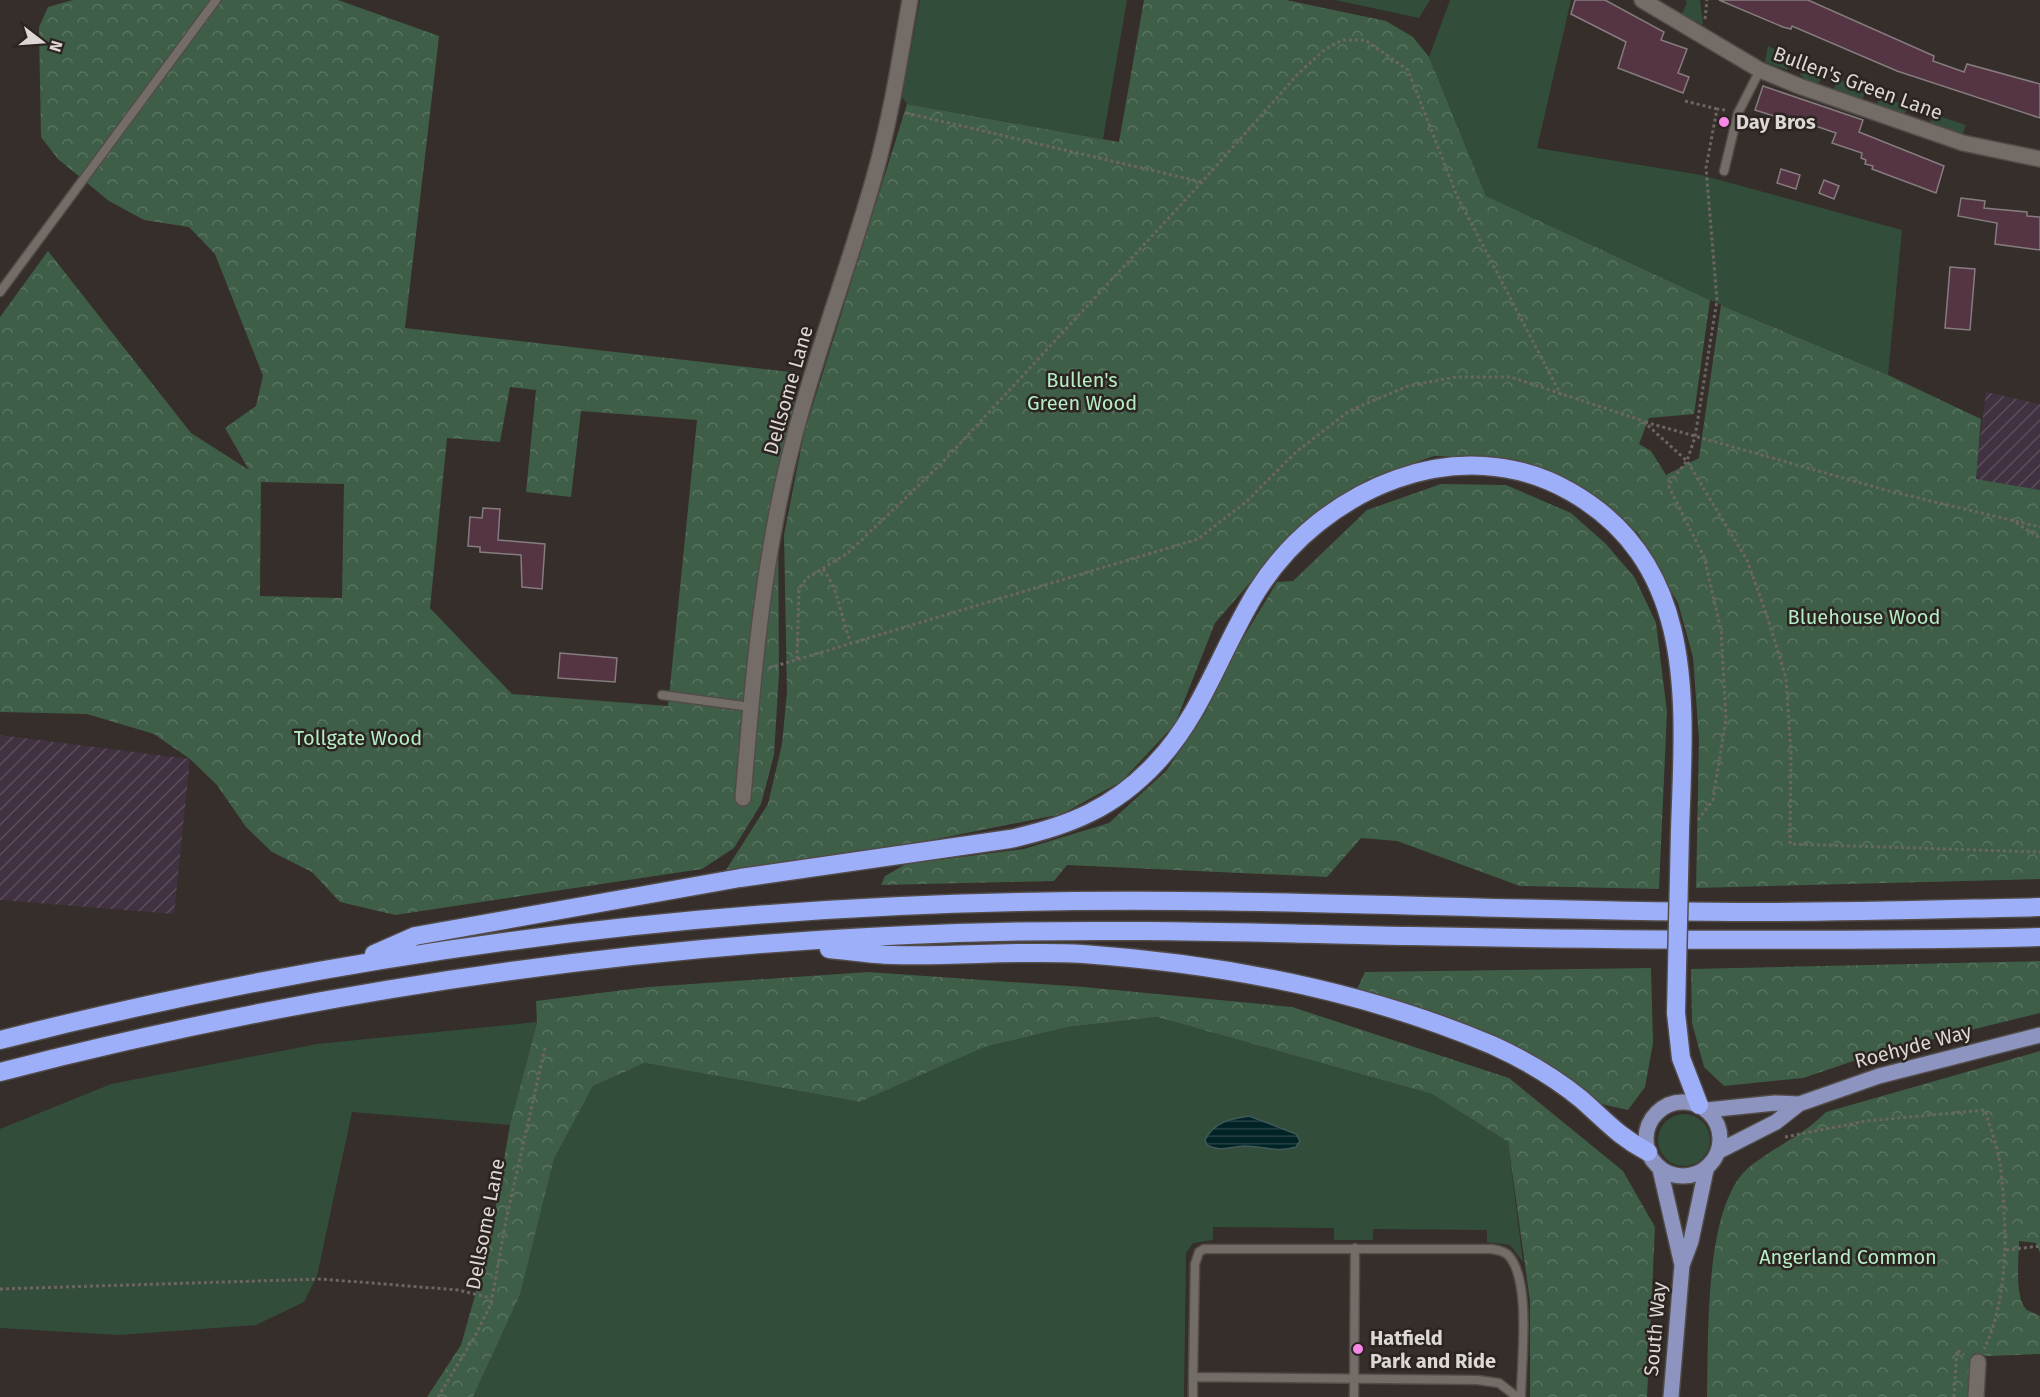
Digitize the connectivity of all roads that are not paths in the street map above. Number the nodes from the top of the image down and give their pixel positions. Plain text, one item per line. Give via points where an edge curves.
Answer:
1 (216, 0) edge
2 (910, 0) edge
3 (1642, 0) edge
4 (1760, 70) junction
5 (2040, 159) edge
6 (1724, 171) dead end
7 (0, 292) edge
8 (662, 695) dead end
9 (750, 707) junction
10 (743, 798) dead end
11 (2040, 907) edge
12 (2040, 937) edge
13 (777, 943) junction
14 (355, 963) junction
15 (2040, 1035) edge
16 (0, 1041) edge
17 (0, 1072) edge
18 (1799, 1104) junction
19 (1703, 1108) junction
20 (1719, 1151) junction
21 (1648, 1152) junction
22 (1660, 1169) junction
23 (1706, 1170) junction
24 (1355, 1248) junction
25 (1682, 1265) junction
26 (1978, 1362) road end
27 (1193, 1377) junction
28 (1354, 1379) junction
29 (1193, 1397) edge
30 (1354, 1397) edge
31 (1519, 1397) edge
32 (1671, 1397) edge
33 (1976, 1397) edge

1 - 7 lane
2 - 9 street, Dellsome Lane via 892,109 875,175 795,434 763,579
3 - 4 street, Bullen's Green Lane
4 - 5 street, Bullen's Green Lane via 1963,143
4 - 6 lane via 1738,113
8 - 9 lane
9 - 10 street, Dellsome Lane
11 - 14 highway via 1771,912 1204,901 1018,902 668,922
12 - 13 highway via 1710,941 1104,931 957,933
13 - 17 highway via 493,972 311,1002
13 - 21 highway via 891,956 1081,954 1185,964 1296,981 1392,1008 1493,1046 1541,1071 1580,1098 1624,1139
14 - 16 highway via 164,1000
14 - 19 highway, bridge via 415,936 740,878 1010,839 1053,830 1084,817 1138,782 1177,739 1259,587 1280,561 1336,511 1389,480 1429,468 1496,465 1527,472 1591,503 1630,540 1646,562 1667,606 1676,636 1684,718 1686,830 1676,1013 1681,1058
15 - 18 main road, Roehyde Way via 1879,1076
18 - 19 main road, Roehyde Way
18 - 20 main road, Roehyde Way via 1776,1122
19 - 20 main road via 1719,1129
19 - 21 main road via 1678,1102 1658,1112 1647,1130
20 - 23 main road
21 - 22 main road
22 - 23 main road via 1683,1177
22 - 25 main road, South Way
23 - 25 main road, South Way
24 - 27 lane via 1210,1248 1199,1252 1195,1264
24 - 28 lane
24 - 31 lane via 1491,1250 1509,1255 1519,1278 1521,1299
25 - 32 main road, South Way
26 - 33 street
27 - 28 lane
27 - 29 lane
28 - 30 lane
28 - 31 lane via 1487,1380 1508,1387

